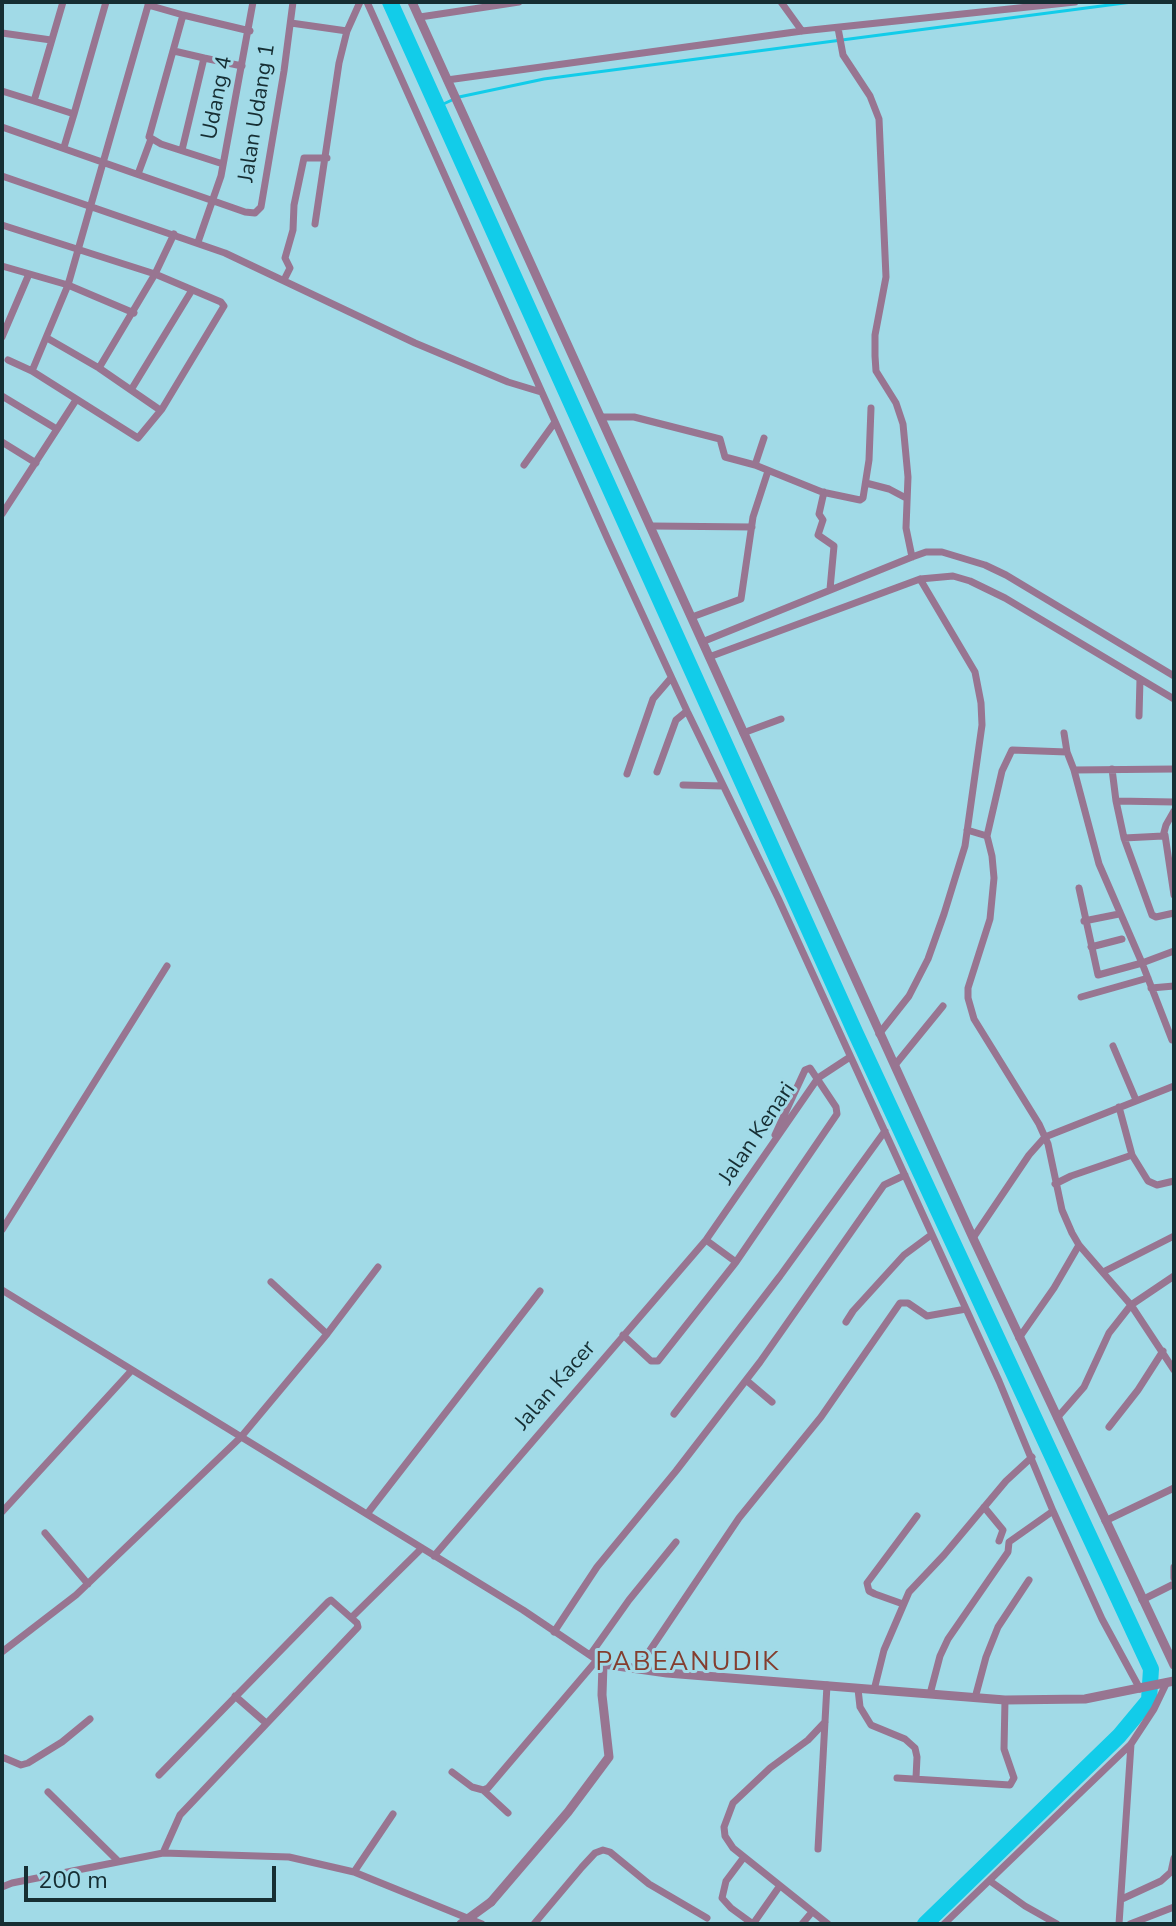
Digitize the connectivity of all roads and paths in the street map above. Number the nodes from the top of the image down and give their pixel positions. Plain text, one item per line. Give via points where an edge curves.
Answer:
1 (63, 2) edge
2 (106, 2) edge
3 (253, 2) edge
4 (293, 2) edge
5 (360, 2) edge
6 (367, 2) edge
7 (412, 2) edge
8 (519, 2) edge
9 (781, 2) edge
10 (1075, 2) edge
11 (149, 4) edge
12 (488, 4) edge
13 (183, 15) junction
14 (420, 17) junction
15 (291, 23) junction
16 (838, 28) junction
17 (250, 31) junction
18 (347, 31) junction
19 (802, 31) junction
20 (2, 33) edge
21 (51, 40) junction
22 (174, 51) junction
23 (204, 58) junction
24 (242, 66) junction
25 (447, 80) junction
26 (2, 91) edge
27 (34, 101) junction
28 (74, 114) junction
29 (2, 127) edge
30 (151, 139) junction
31 (64, 147) junction
32 (182, 150) junction
33 (327, 158) junction
34 (105, 162) junction
35 (223, 164) junction
36 (138, 174) junction
37 (2, 176) edge
38 (212, 201) junction
39 (91, 207) junction
40 (315, 224) dead end
41 (2, 225) edge
42 (174, 234) junction
43 (198, 242) junction
44 (78, 250) junction
45 (2, 266) edge
46 (29, 274) junction
47 (155, 274) junction
48 (284, 280) junction
49 (68, 285) junction
50 (192, 290) junction
51 (134, 313) junction
52 (2, 337) edge
53 (47, 338) junction
54 (8, 360) dead end
55 (99, 368) junction
56 (32, 371) junction
57 (131, 390) junction
58 (541, 392) junction
59 (2, 396) edge
60 (76, 400) junction
61 (871, 408) dead end
62 (160, 410) junction
63 (602, 417) junction
64 (555, 422) junction
65 (55, 428) junction
66 (764, 438) dead end
67 (2, 442) edge
68 (36, 463) junction
69 (524, 465) dead end
70 (755, 465) junction
71 (768, 471) junction
72 (866, 483) junction
73 (824, 492) junction
74 (906, 498) junction
75 (2, 514) edge
76 (652, 526) junction
77 (752, 527) junction
78 (912, 557) junction
79 (920, 579) junction
80 (830, 589) junction
81 (692, 617) junction
82 (705, 650) junction
83 (1174, 676) edge
84 (671, 678) junction
85 (1140, 679) junction
86 (1174, 699) edge
87 (687, 711) junction
88 (1139, 716) dead end
89 (781, 719) dead end
90 (743, 733) junction
91 (1064, 733) dead end
92 (1067, 752) junction
93 (1112, 769) junction
94 (1174, 769) edge
95 (1074, 770) junction
96 (657, 772) dead end
97 (627, 774) dead end
98 (683, 785) dead end
99 (723, 786) junction
100 (1116, 801) junction
101 (1174, 802) edge
102 (1174, 811) edge
103 (967, 830) junction
104 (1165, 835) junction
105 (987, 836) junction
106 (1124, 838) junction
107 (1079, 888) dead end
108 (1174, 895) edge
109 (1174, 913) edge
110 (1119, 914) junction
111 (1084, 921) junction
112 (1122, 939) dead end
113 (1091, 947) junction
114 (1174, 951) edge
115 (1142, 963) junction
116 (167, 966) dead end
117 (1148, 978) junction
118 (1174, 986) edge
119 (1151, 988) junction
120 (1081, 997) dead end
121 (943, 1006) dead end
122 (879, 1034) junction
123 (1173, 1041) edge
124 (1113, 1046) dead end
125 (850, 1057) junction
126 (895, 1065) junction
127 (818, 1078) junction
128 (1174, 1086) edge
129 (1136, 1100) junction
130 (1119, 1107) junction
131 (885, 1131) junction
132 (1045, 1137) junction
133 (1132, 1155) junction
134 (764, 1159) junction
135 (905, 1175) junction
136 (1174, 1181) edge
137 (1055, 1184) junction
138 (2, 1230) edge
139 (931, 1235) junction
140 (1174, 1236) edge
141 (973, 1238) junction
142 (706, 1240) junction
143 (1079, 1245) junction
144 (736, 1262) junction
145 (378, 1267) dead end
146 (1103, 1272) junction
147 (1174, 1276) edge
148 (271, 1282) dead end
149 (540, 1291) dead end
150 (3, 1294) edge
151 (1131, 1305) junction
152 (966, 1309) junction
153 (846, 1322) dead end
154 (327, 1334) junction
155 (623, 1335) junction
156 (1019, 1338) junction
157 (1168, 1354) edge
158 (132, 1370) junction
159 (1174, 1370) edge
160 (746, 1380) junction
161 (772, 1402) dead end
162 (674, 1414) dead end
163 (1057, 1418) junction
164 (1109, 1427) dead end
165 (241, 1437) junction
166 (1032, 1457) junction
167 (1174, 1488) edge
168 (984, 1507) junction
169 (1053, 1511) junction
170 (2, 1512) edge
171 (367, 1514) junction
172 (917, 1516) dead end
173 (1105, 1521) junction
174 (45, 1533) dead end
175 (999, 1541) dead end
176 (676, 1542) dead end
177 (422, 1548) junction
178 (434, 1556) junction
179 (1174, 1567) edge
180 (1174, 1578) edge
181 (1029, 1580) dead end
182 (88, 1584) junction
183 (1174, 1584) edge
184 (1142, 1600) junction
185 (903, 1604) junction
186 (352, 1617) junction
187 (554, 1632) junction
188 (2, 1652) edge
189 (597, 1660) junction
190 (1174, 1665) edge
191 (638, 1668) junction
192 (1170, 1682) edge
193 (827, 1685) junction
194 (1146, 1687) junction
195 (858, 1689) junction
196 (874, 1690) junction
197 (930, 1694) junction
198 (235, 1696) junction
199 (975, 1698) junction
200 (1005, 1700) junction
201 (90, 1719) dead end
202 (825, 1722) junction
203 (266, 1723) junction
204 (1131, 1744) junction
205 (2, 1757) edge
206 (452, 1772) dead end
207 (159, 1775) dead end
208 (897, 1778) dead end
209 (916, 1778) junction
210 (483, 1790) junction
211 (48, 1792) dead end
212 (508, 1813) dead end
213 (393, 1814) dead end
214 (818, 1849) dead end
215 (163, 1853) junction
216 (744, 1857) junction
217 (1174, 1858) edge
218 (117, 1860) junction
219 (354, 1872) junction
220 (990, 1881) junction
221 (2, 1887) edge
222 (779, 1887) junction
223 (1122, 1899) junction
224 (1174, 1907) edge
225 (812, 1912) junction
226 (707, 1918) dead end
227 (461, 1924) edge
228 (482, 1924) edge
229 (534, 1924) edge
230 (753, 1924) edge
231 (802, 1924) edge
232 (828, 1924) edge
233 (944, 1924) edge
234 (1057, 1924) edge
235 (1119, 1924) edge
236 (1130, 1924) edge

1 - 21 street
2 - 28 street
3 - 17 street, Udang 4
4 - 15 street, Jalan Udang 1
5 - 18 street
6 - 58 street
7 - 14 street
8 - 12 street
9 - 19 street
10 - 16 street
11 - 13 street
11 - 34 street
12 - 14 street
13 - 17 street
13 - 22 street
14 - 25 street
15 - 18 street
15 - 38 street, Jalan Udang 1 via 261,207 250,213
16 - 19 street
16 - 74 street via 843,55 876,106 881,130 886,277 875,335 876,371 903,424
17 - 24 street, Udang 4
18 - 33 street
19 - 25 street
20 - 21 street
21 - 27 street
22 - 23 street
22 - 30 street
23 - 24 street
23 - 32 street
24 - 35 street, Udang 4
25 - 63 street
26 - 27 street
27 - 28 street
28 - 31 street
29 - 31 street, Jalan Udang 1
30 - 32 street
30 - 36 street
31 - 34 street, Jalan Udang 1
32 - 35 street
33 - 40 street
33 - 48 street via 304,158
34 - 36 street, Jalan Udang 1
34 - 39 street
35 - 38 street, Udang 4
36 - 38 street, Jalan Udang 1
37 - 39 street
38 - 43 street, Udang 4
39 - 42 street
39 - 44 street
41 - 44 street
42 - 43 street
42 - 47 street
43 - 48 street
44 - 47 street
44 - 49 street
45 - 46 street
46 - 49 street
46 - 52 street
47 - 50 street
47 - 51 street
48 - 58 street via 415,343
49 - 51 street
49 - 53 street
50 - 57 street
50 - 62 street via 224,305
51 - 55 street
53 - 55 street
53 - 56 street
54 - 56 street
55 - 57 street
56 - 60 street
57 - 62 street
58 - 64 street
59 - 65 street
60 - 62 street via 138,438
60 - 65 street
61 - 72 street
63 - 70 street via 634,417 720,439 725,457
63 - 76 street
64 - 69 street
64 - 84 street
65 - 68 street
66 - 70 street
67 - 68 street
68 - 75 street
70 - 71 street
71 - 73 street
71 - 77 street
72 - 73 street via 860,500
72 - 74 street
73 - 80 street via 818,535 834,546
74 - 78 street
76 - 77 street
76 - 81 street
77 - 81 street via 740,600
78 - 80 street
78 - 83 street via 942,552 985,565
79 - 82 street
79 - 85 street via 946,576 970,581
79 - 103 street via 979,687 982,725
80 - 82 street
81 - 82 street
82 - 90 street
84 - 87 street
84 - 97 street via 653,699
85 - 86 street
85 - 88 street
87 - 96 street via 676,720
87 - 99 street
89 - 90 street
90 - 122 street
91 - 92 street
92 - 95 street
92 - 105 street via 1012,750
93 - 94 street
93 - 95 street
93 - 100 street
95 - 110 street via 1095,851
98 - 99 street
99 - 125 street
100 - 101 street
100 - 106 street
102 - 104 street
103 - 105 street
103 - 122 street via 928,959 909,996
104 - 106 street
104 - 108 street
105 - 132 street via 994,893 968,998 974,1019
106 - 109 street via 1152,915
107 - 111 street
110 - 111 street
110 - 115 street
111 - 113 street
112 - 113 street
113 - 115 street via 1100,975
114 - 115 street
115 - 117 street
116 - 138 street
117 - 119 street
117 - 120 street
118 - 119 street
119 - 123 street
121 - 126 street
122 - 126 street
124 - 129 street
125 - 127 street, Jalan Kenari
125 - 131 street
126 - 141 street
127 - 134 street, Jalan Kenari
127 - 134 street via 810,1068 805,1070
127 - 144 street via 837,1114
128 - 129 street
129 - 130 street
130 - 132 street
130 - 133 street
131 - 135 street
131 - 162 street
132 - 137 street
132 - 141 street
133 - 136 street via 1148,1181
133 - 137 street
134 - 142 street, Jalan Kenari
135 - 139 street
135 - 160 street via 884,1185
137 - 143 street
139 - 152 street
139 - 153 street via 904,1255
140 - 146 street
141 - 156 street
142 - 144 street
142 - 155 street, Jalan Kacer
143 - 146 street
143 - 156 street
144 - 155 street via 658,1361 651,1361
145 - 154 street
146 - 151 street
147 - 151 street
148 - 154 street
149 - 171 street
150 - 158 street
151 - 157 street
151 - 163 street via 1109,1333 1084,1387
152 - 166 street
152 - 191 street via 927,1316 900,1303 821,1417 739,1518
154 - 165 street
155 - 178 street, Jalan Kacer
156 - 163 street
157 - 159 street
157 - 164 street
158 - 165 street
158 - 170 street
160 - 161 street
160 - 187 street via 597,1567
163 - 173 street
165 - 171 street
165 - 182 street
166 - 168 street
166 - 169 street
167 - 173 street
168 - 175 street via 1003,1530
168 - 185 street
169 - 194 street via 1102,1619
169 - 197 street via 1012,1538 1008,1552 948,1639
171 - 177 street
172 - 185 street via 867,1583 875,1594
173 - 184 street
174 - 182 street
176 - 189 street via 629,1600
177 - 178 street
177 - 186 street
178 - 187 street
179 - 180 street
181 - 199 street via 998,1627
182 - 188 street
183 - 184 street
184 - 190 street
185 - 196 street
186 - 198 street via 328,1602
186 - 203 street via 358,1627
187 - 189 street
189 - 191 street
189 - 210 street
189 - 227 street, bridge via 609,1757 491,1902
191 - 193 street
192 - 194 street
192 - 204 street
193 - 195 street
193 - 202 street
194 - 200 street via 1085,1699
195 - 196 street
195 - 209 street via 860,1707 871,1725 915,1748
196 - 197 street
197 - 199 street
198 - 203 street
198 - 207 street
199 - 200 street
200 - 209 street via 1004,1749 1014,1778 1010,1785
201 - 205 street via 28,1763
202 - 214 street
202 - 216 street via 733,1803 725,1836
203 - 215 street via 180,1815
204 - 220 street
204 - 223 street
206 - 210 street
208 - 209 street
210 - 212 street
211 - 218 street
213 - 219 street
215 - 218 street
215 - 219 street via 289,1857
216 - 222 street
216 - 230 street via 726,1881 722,1898
217 - 223 street via 1171,1872 1161,1881
218 - 221 street
219 - 228 street
220 - 233 street
220 - 234 street
222 - 225 street
222 - 230 street
223 - 235 street
224 - 236 street
225 - 231 street
225 - 232 street
226 - 229 street via 603,1850

